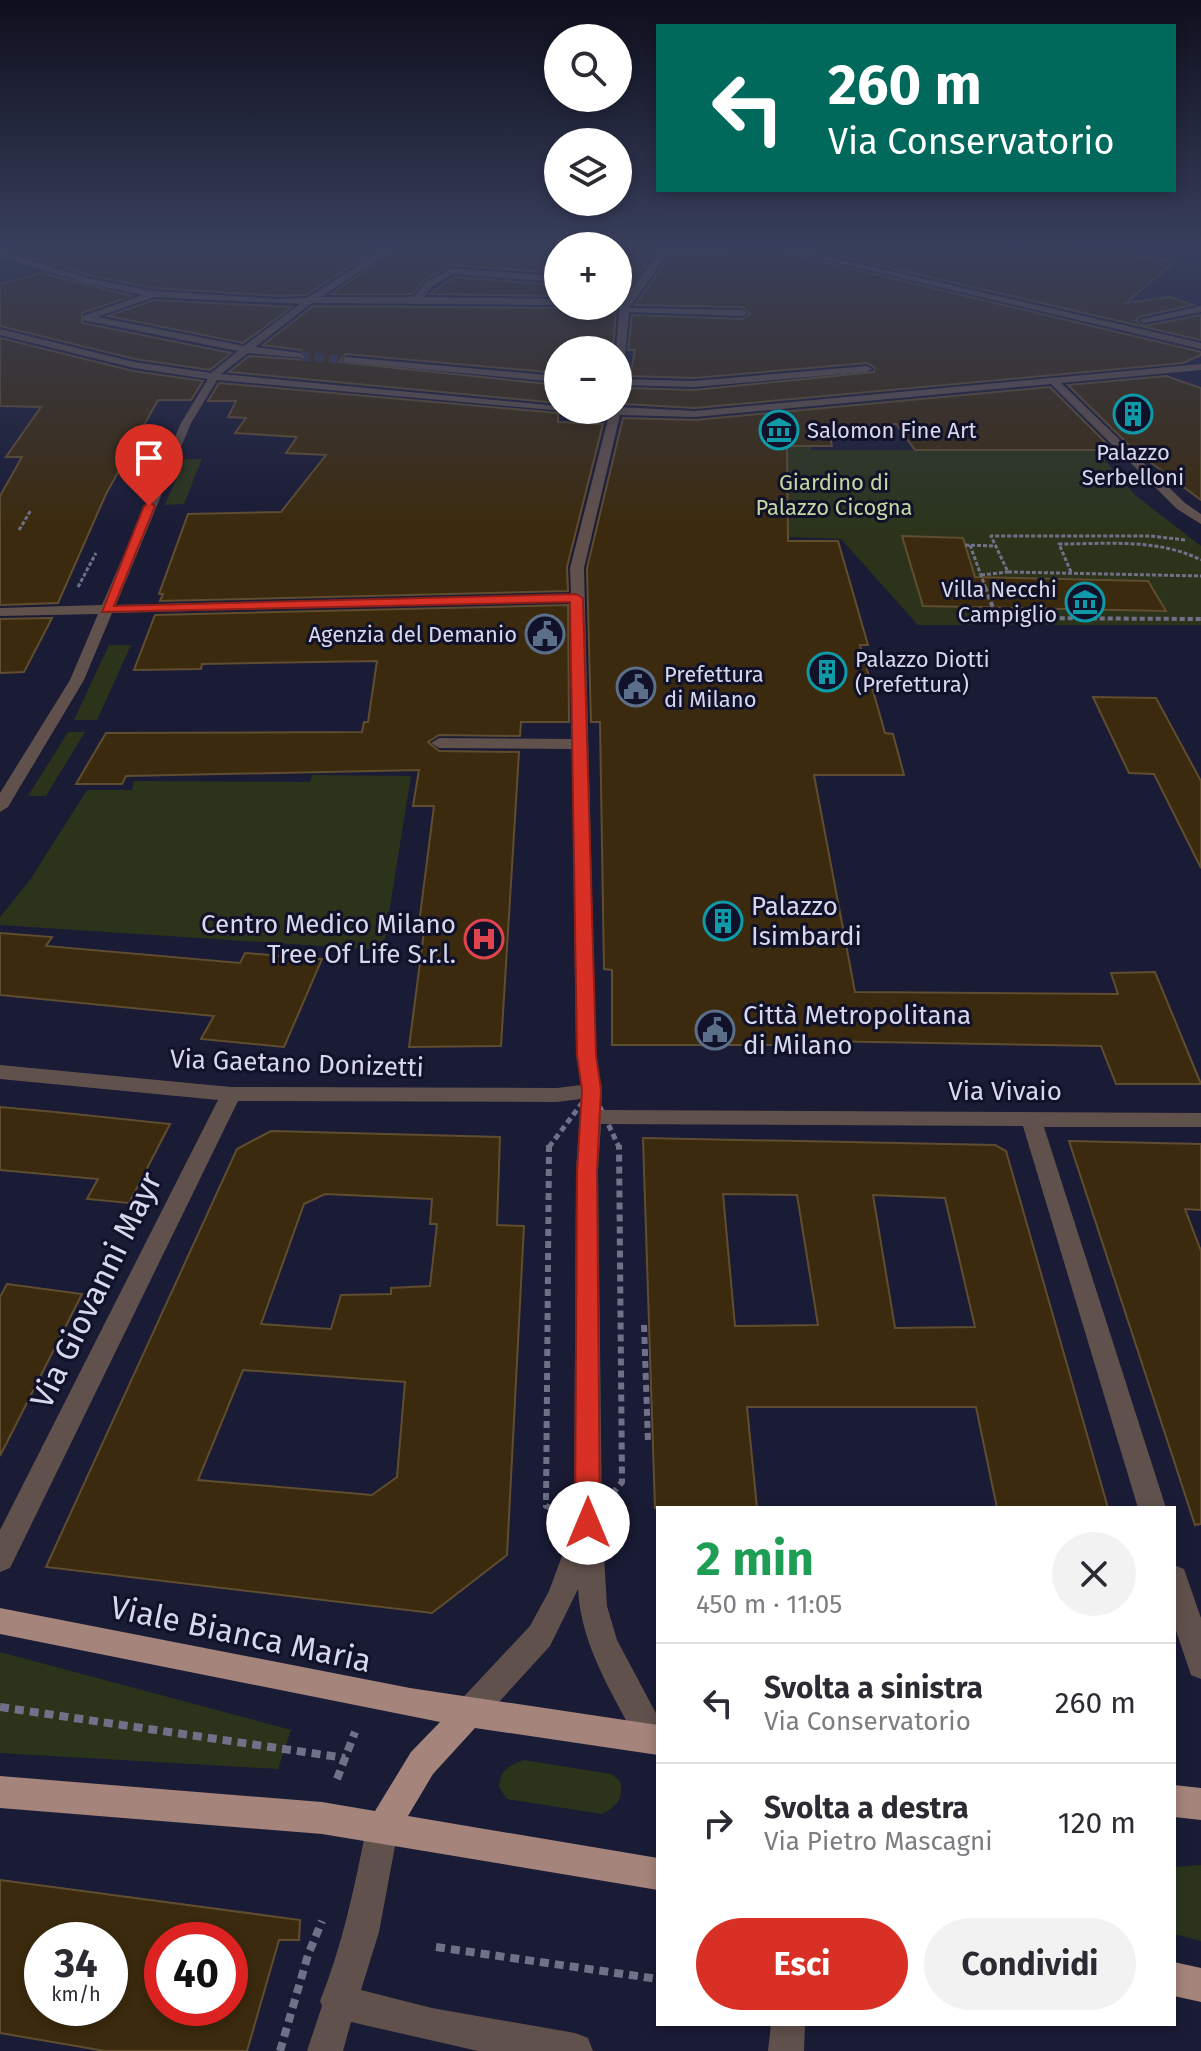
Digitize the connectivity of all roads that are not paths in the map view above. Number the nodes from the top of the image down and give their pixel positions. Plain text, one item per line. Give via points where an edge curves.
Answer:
1 (31, 340) edge
2 (198, 340) edge
3 (256, 340) edge
4 (1174, 340) edge
5 (1201, 346) edge
6 (243, 349) junction
7 (301, 356) tunnel mouth
8 (346, 360) tunnel mouth
9 (1201, 367) edge
10 (867, 369) dead end
11 (216, 375) junction
12 (544, 378) edge
13 (632, 380) edge
14 (1055, 383) junction
15 (544, 408) edge
16 (632, 412) edge
17 (613, 424) edge
18 (1201, 520) edge
19 (576, 598) junction
20 (106, 610) junction
21 (0, 612) edge
22 (439, 743) dead end
23 (579, 744) junction
24 (1, 804) edge
25 (0, 1072) edge
26 (592, 1090) junction
27 (231, 1094) junction
28 (589, 1117) junction
29 (1031, 1119) junction
30 (1201, 1120) edge
31 (1151, 1506) edge
32 (588, 1523) junction
33 (0, 1559) edge
34 (1176, 1584) edge
35 (0, 1621) edge
36 (1201, 1665) edge
37 (467, 1715) junction
38 (656, 1744) edge
39 (0, 1792) edge
40 (1176, 1801) edge
41 (1201, 1804) edge
42 (382, 1830) junction
43 (656, 1874) edge
44 (1176, 1979) edge
45 (1201, 1985) edge
46 (337, 2001) junction
47 (788, 2026) edge
48 (325, 2051) edge
49 (575, 2051) edge
50 (786, 2051) edge

1 - 11 street via 134,365
2 - 6 street
3 - 6 street
4 - 5 street
6 - 7 street
6 - 11 street
8 - 12 street
9 - 14 street
10 - 13 street via 694,384
11 - 15 street
11 - 20 street via 186,423
14 - 16 street via 695,414
14 - 18 street
17 - 19 street via 579,556
19 - 20 street
19 - 23 street
20 - 21 street
20 - 24 street via 77,680
22 - 23 street
23 - 26 street via 586,1055
25 - 27 street, Via Gaetano Donizetti
26 - 27 street, Via Gaetano Donizetti via 557,1095
26 - 28 street
27 - 33 street, Via Giovanni Mayr
28 - 29 street, Via Vivaio
28 - 32 street
29 - 30 street, Via Vivaio
29 - 31 street
32 - 37 street via 540,1636
32 - 38 street via 593,1606 603,1644
34 - 36 street
35 - 37 main road, Viale Bianca Maria
37 - 38 main road, Viale Bianca Maria
37 - 42 main road via 422,1763
39 - 42 main road via 278,1813
40 - 41 main road
42 - 43 main road
42 - 46 street via 362,1932
44 - 45 main road
46 - 48 street
46 - 49 street
47 - 50 street

